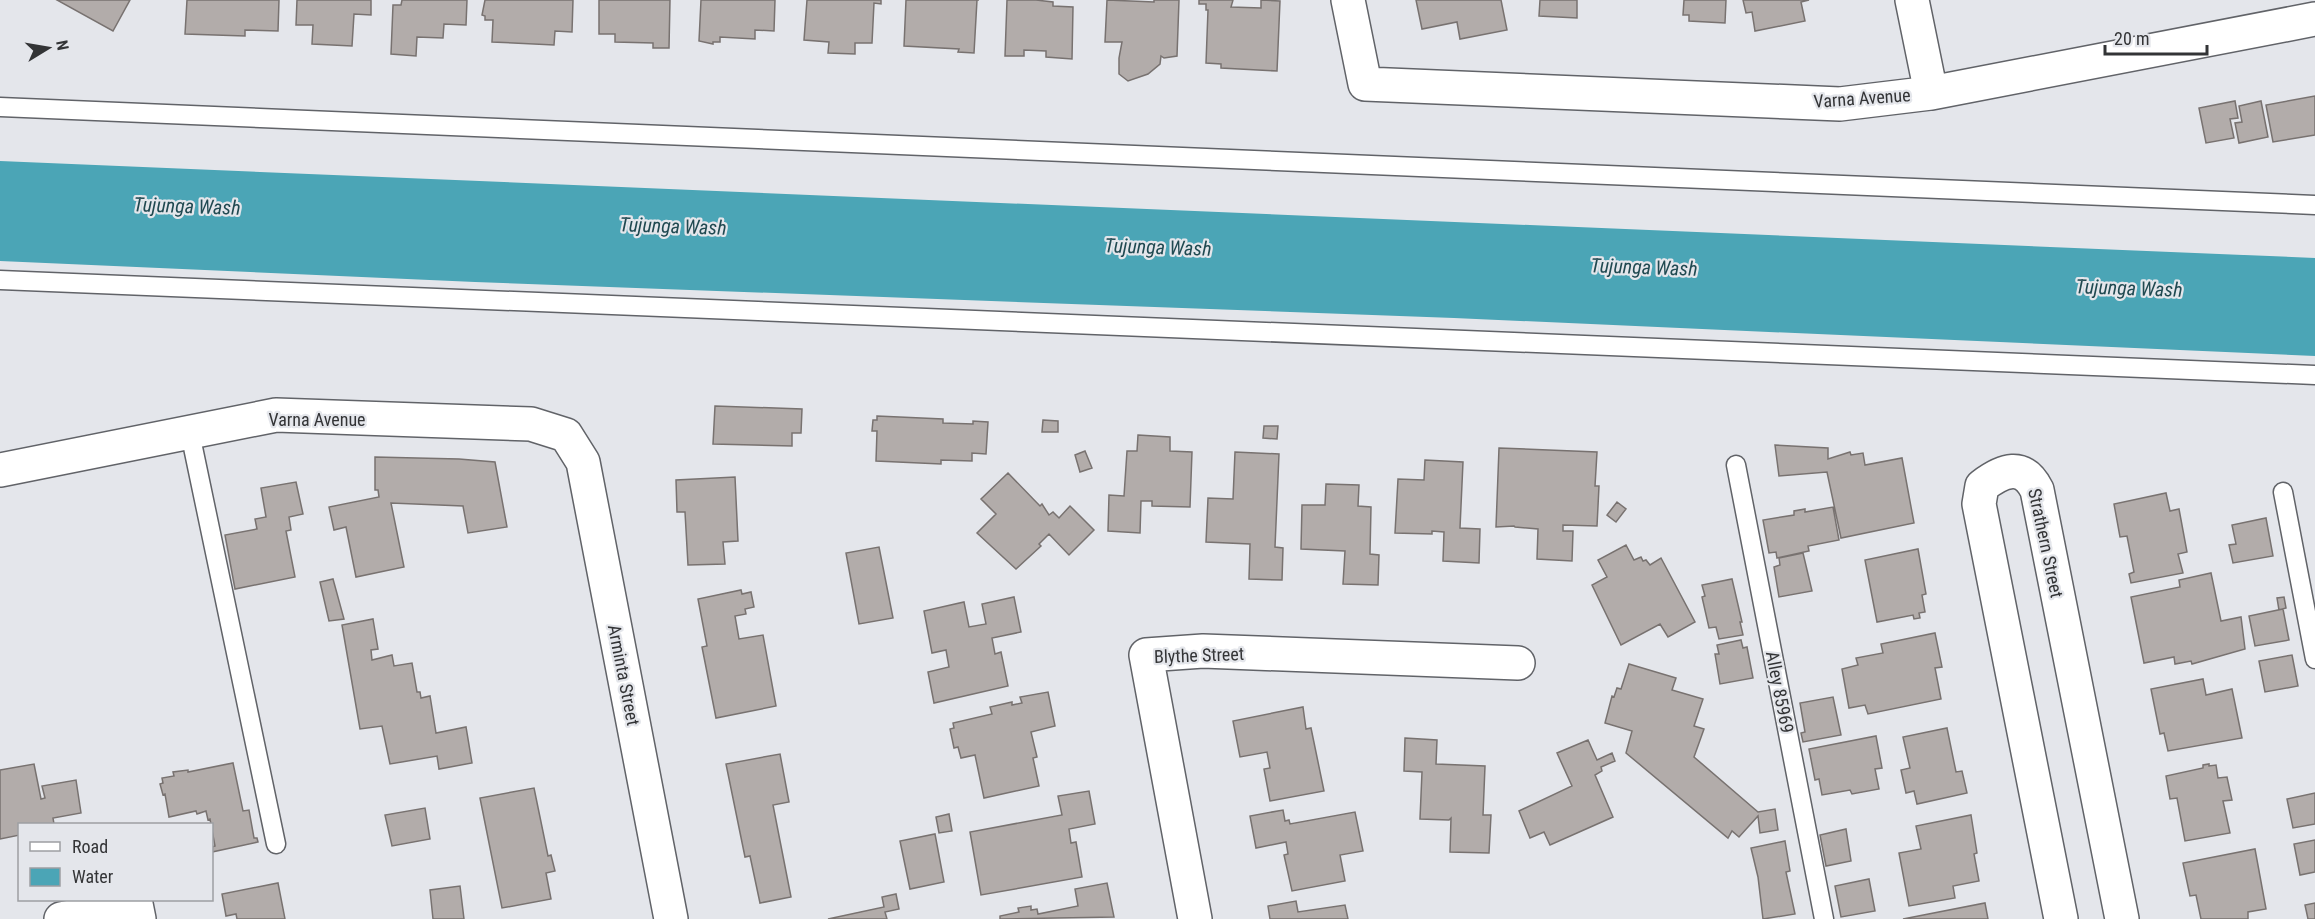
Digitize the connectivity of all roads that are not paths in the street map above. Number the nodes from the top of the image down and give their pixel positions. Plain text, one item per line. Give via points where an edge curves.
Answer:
1 (1348, 0) edge
2 (1912, 0) edge
3 (2315, 19) edge
4 (1931, 93) junction
5 (0, 107) edge
6 (2315, 205) edge
7 (0, 280) edge
8 (2315, 375) edge
9 (190, 433) junction
10 (566, 435) joint
11 (1736, 465) dead end
12 (0, 470) edge
13 (2283, 492) dead end
14 (2315, 658) edge
15 (1518, 663) dead end
16 (276, 844) dead end
17 (137, 912) edge
18 (61, 919) edge
19 (671, 919) edge
20 (1195, 919) edge
21 (1824, 919) edge
22 (2061, 919) edge
23 (2121, 919) edge

1 - 4 street, Varna Avenue via 1365,84 1840,104
2 - 4 street
3 - 4 street, Varna Avenue
5 - 6 lane
7 - 8 lane
9 - 10 street, Varna Avenue via 276,415 531,424
9 - 12 street, Varna Avenue
9 - 16 lane
10 - 19 street, Arminta Street via 583,462
11 - 21 lane, Alley 85969
13 - 14 lane
15 - 20 street, Blythe Street via 1203,651 1146,655
17 - 18 street
22 - 23 street, Strathern Street via 1979,504 1982,486 1997,475 2019,471 2031,478 2037,490

